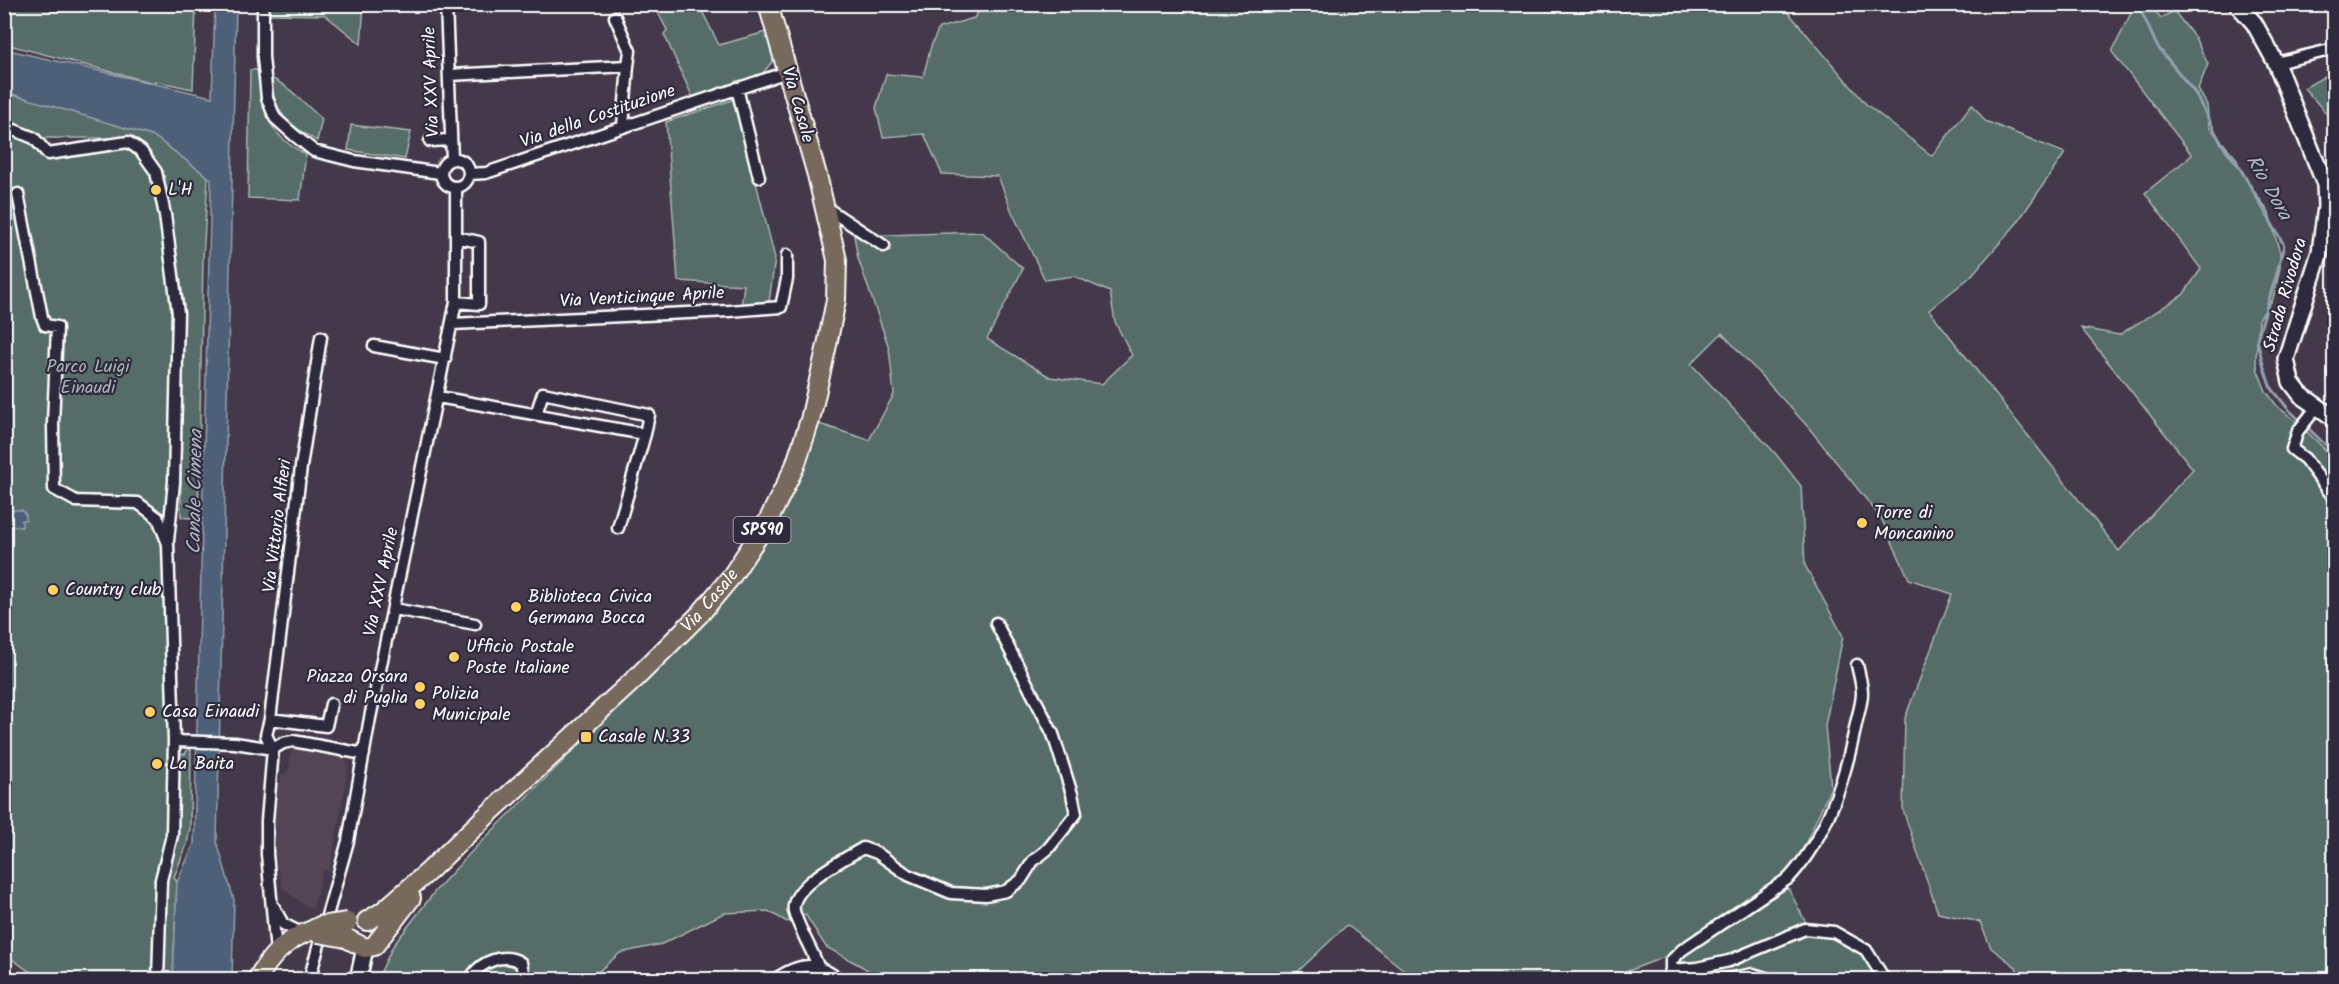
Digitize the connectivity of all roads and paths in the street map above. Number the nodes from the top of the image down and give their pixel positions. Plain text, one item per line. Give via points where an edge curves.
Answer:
1 (263, 4) edge
2 (446, 4) edge
3 (768, 4) edge
4 (2236, 4) edge
5 (615, 18) dead end
6 (2334, 49) edge
7 (628, 66) junction
8 (787, 72) junction
9 (2280, 72) junction
10 (449, 75) junction
11 (737, 88) junction
12 (4, 126) edge
13 (623, 126) junction
14 (451, 140) junction
15 (430, 141) dead end
16 (452, 159) junction
17 (441, 173) junction
18 (469, 174) junction
19 (759, 177) dead end
20 (456, 187) junction
21 (18, 194) dead end
22 (825, 207) junction
23 (456, 237) junction
24 (884, 246) dead end
25 (787, 255) dead end
26 (456, 302) junction
27 (452, 324) junction
28 (321, 337) dead end
29 (374, 346) dead end
30 (445, 359) junction
31 (438, 397) junction
32 (594, 404) junction
33 (2313, 411) junction
34 (536, 414) junction
35 (2334, 417) edge
36 (590, 424) junction
37 (645, 434) junction
38 (2334, 498) edge
39 (618, 528) dead end
40 (168, 544) junction
41 (394, 609) junction
42 (996, 623) dead end
43 (475, 624) dead end
44 (1857, 665) dead end
45 (331, 704) dead end
46 (270, 719) junction
47 (174, 741) junction
48 (273, 749) junction
49 (363, 754) junction
50 (429, 871) junction
51 (272, 900) junction
52 (358, 932) junction
53 (307, 933) junction
54 (276, 952) junction
55 (818, 966) junction
56 (1671, 975) edge
57 (158, 980) edge
58 (257, 980) edge
59 (309, 980) edge
60 (358, 980) edge
61 (473, 980) edge
62 (525, 980) edge
63 (774, 980) edge
64 (840, 980) edge
65 (1721, 980) edge
66 (1772, 980) edge
67 (1885, 980) edge

1 - 17 street via 267,98 275,117 314,151 354,161
2 - 10 street, Via XXV Aprile
3 - 8 main road, Via Casale / SP590
4 - 9 street, Strada Rivodora via 2254,22
5 - 7 street via 626,32
6 - 9 street
7 - 10 street
7 - 13 street
8 - 11 street, Via della Costituzione
8 - 22 main road, Via Casale / SP590
9 - 33 street, Strada Rivodora via 2325,184 2320,252 2286,359 2291,382
10 - 14 street, Via XXV Aprile
11 - 13 street, Via della Costituzione
11 - 19 street
12 - 40 street via 34,138 48,154 128,142 156,172 178,313 174,482
13 - 18 street, Via della Costituzione via 486,172
14 - 15 street
14 - 16 street, Via XXV Aprile
16 - 17 street via 445,162
16 - 18 street via 464,162
17 - 20 street via 446,184
18 - 20 street
20 - 23 street, Via XXV Aprile
21 - 40 street via 42,317 45,325 57,327 54,489 76,501 138,503 158,518
22 - 24 street
22 - 50 main road, Via Casale / SP590 via 837,260 836,300 810,420 795,466 768,521 731,577 700,614
23 - 26 street, Via XXV Aprile
23 - 26 street via 479,242 479,304
25 - 27 street, Via Venticinque Aprile via 781,307
26 - 27 street, Via XXV Aprile
27 - 30 street, Via XXV Aprile
28 - 46 street, Via Vittorio Alfieri
29 - 30 street
30 - 31 street, Via XXV Aprile
31 - 34 street
31 - 41 street, Via XXV Aprile
32 - 34 street via 543,393
32 - 36 street
32 - 37 street via 649,415
33 - 35 street, Strada Rivodora
33 - 38 street via 2298,431 2292,449 2305,459
34 - 36 street
36 - 37 street
37 - 39 street
40 - 47 street
41 - 43 street
41 - 49 street, Via XXV Aprile
42 - 55 street via 1053,734 1076,814 1021,880 1006,891 986,895 951,893 908,875 863,848 801,889 794,900 794,910
44 - 56 street via 1862,693 1854,736 1831,811 1818,838 1790,878 1682,950 1671,961
45 - 46 street via 326,726
46 - 48 street, Via Vittorio Alfieri via 266,735
47 - 48 street
47 - 57 street via 172,835 161,880
48 - 49 street via 293,741
48 - 51 street, Via Vittorio Alfieri via 267,821
49 - 59 street, Via XXV Aprile via 348,841
50 - 52 main road, SP590
50 - 52 main road, SP590 via 381,935 375,923
51 - 53 street, Via Vittorio Alfieri via 283,924
51 - 54 street, Via Vittorio Alfieri
52 - 53 main road, bridge
52 - 60 street
53 - 54 main road
54 - 58 main road
55 - 63 street via 792,967
55 - 64 street
56 - 67 street via 1729,961 1805,929 1834,932 1866,950
61 - 62 street via 484,963 507,958 521,963
65 - 66 street via 1753,974

